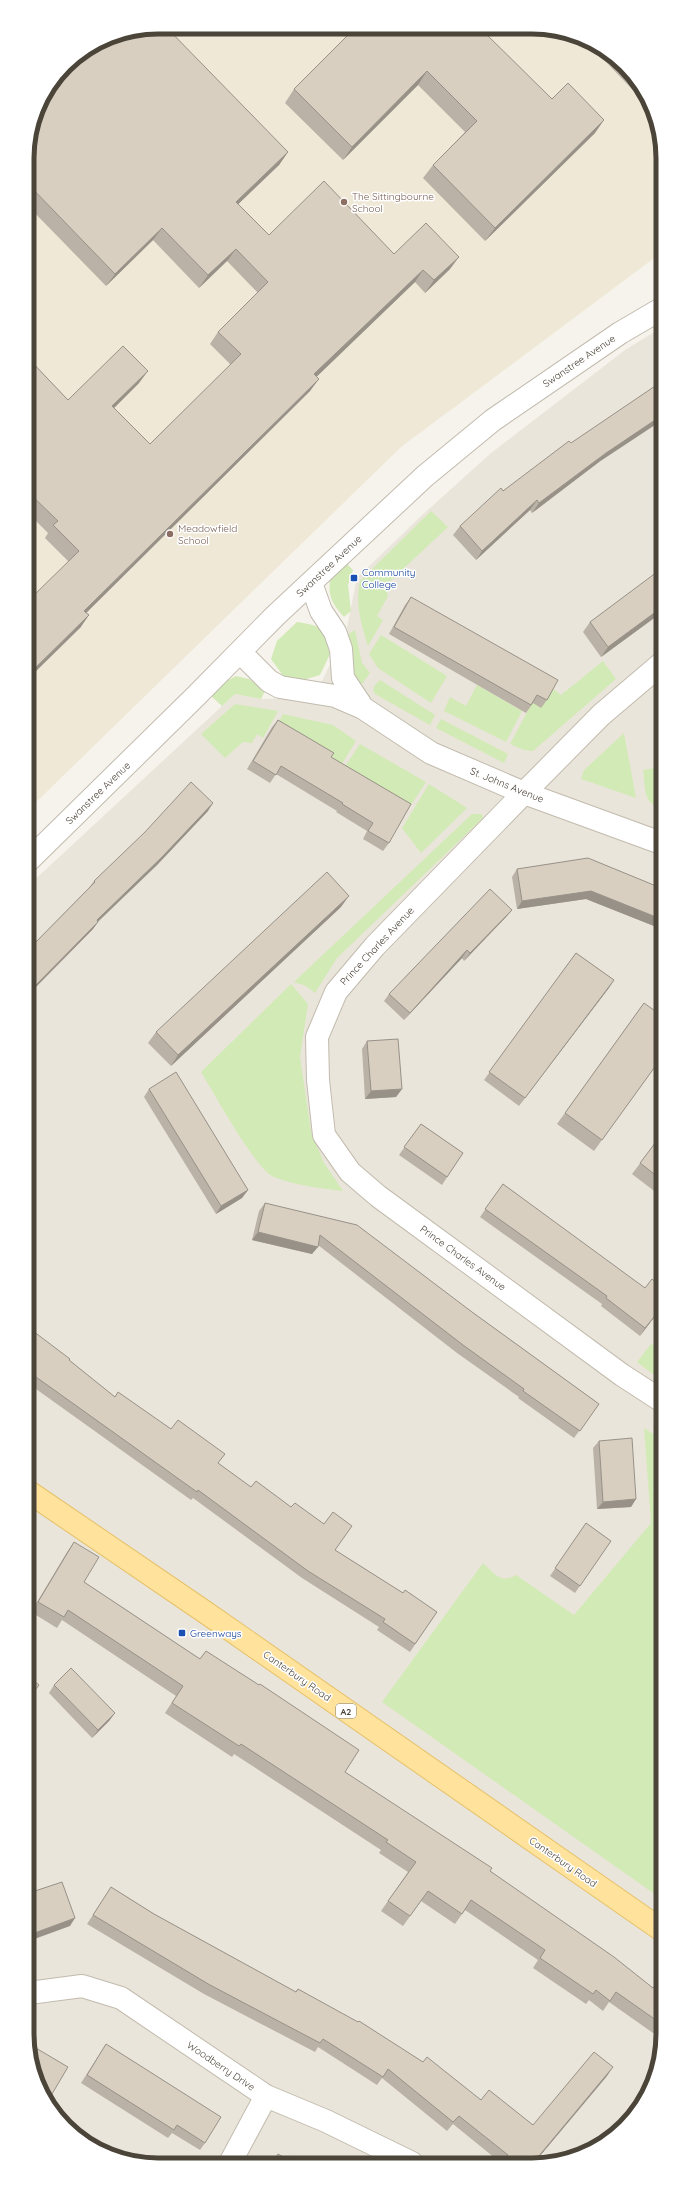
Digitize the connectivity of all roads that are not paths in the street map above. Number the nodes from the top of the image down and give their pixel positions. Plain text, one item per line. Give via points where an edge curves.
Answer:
1 (656, 311) edge
2 (311, 583) junction
3 (240, 652) junction
4 (656, 668) edge
5 (363, 708) junction
6 (524, 793) junction
7 (656, 841) edge
8 (34, 855) edge
9 (656, 1397) edge
10 (34, 1495) edge
11 (656, 1927) edge
12 (34, 1992) edge
13 (266, 2096) junction
14 (232, 2158) edge
15 (403, 2158) edge

1 - 2 street, Swanstree Avenue via 493,420 425,476
2 - 3 street, Swanstree Avenue
2 - 5 street, St. Johns Avenue via 321,611 335,632 341,649 343,678
3 - 5 street, St. Johns Avenue via 269,681 280,687 335,696
3 - 8 street, Swanstree Avenue
4 - 6 street, Prince Charles Avenue via 601,715
5 - 6 street, St. Johns Avenue via 431,752
6 - 7 street, St. Johns Avenue
6 - 9 street, Prince Charles Avenue via 375,946 336,992 317,1037 318,1080 324,1135 350,1172 378,1196 622,1375
10 - 11 main road, Canterbury Road / A2
12 - 13 street, Woodberry Drive via 82,1986 121,1998
13 - 14 street
13 - 15 street, Woodberry Drive

